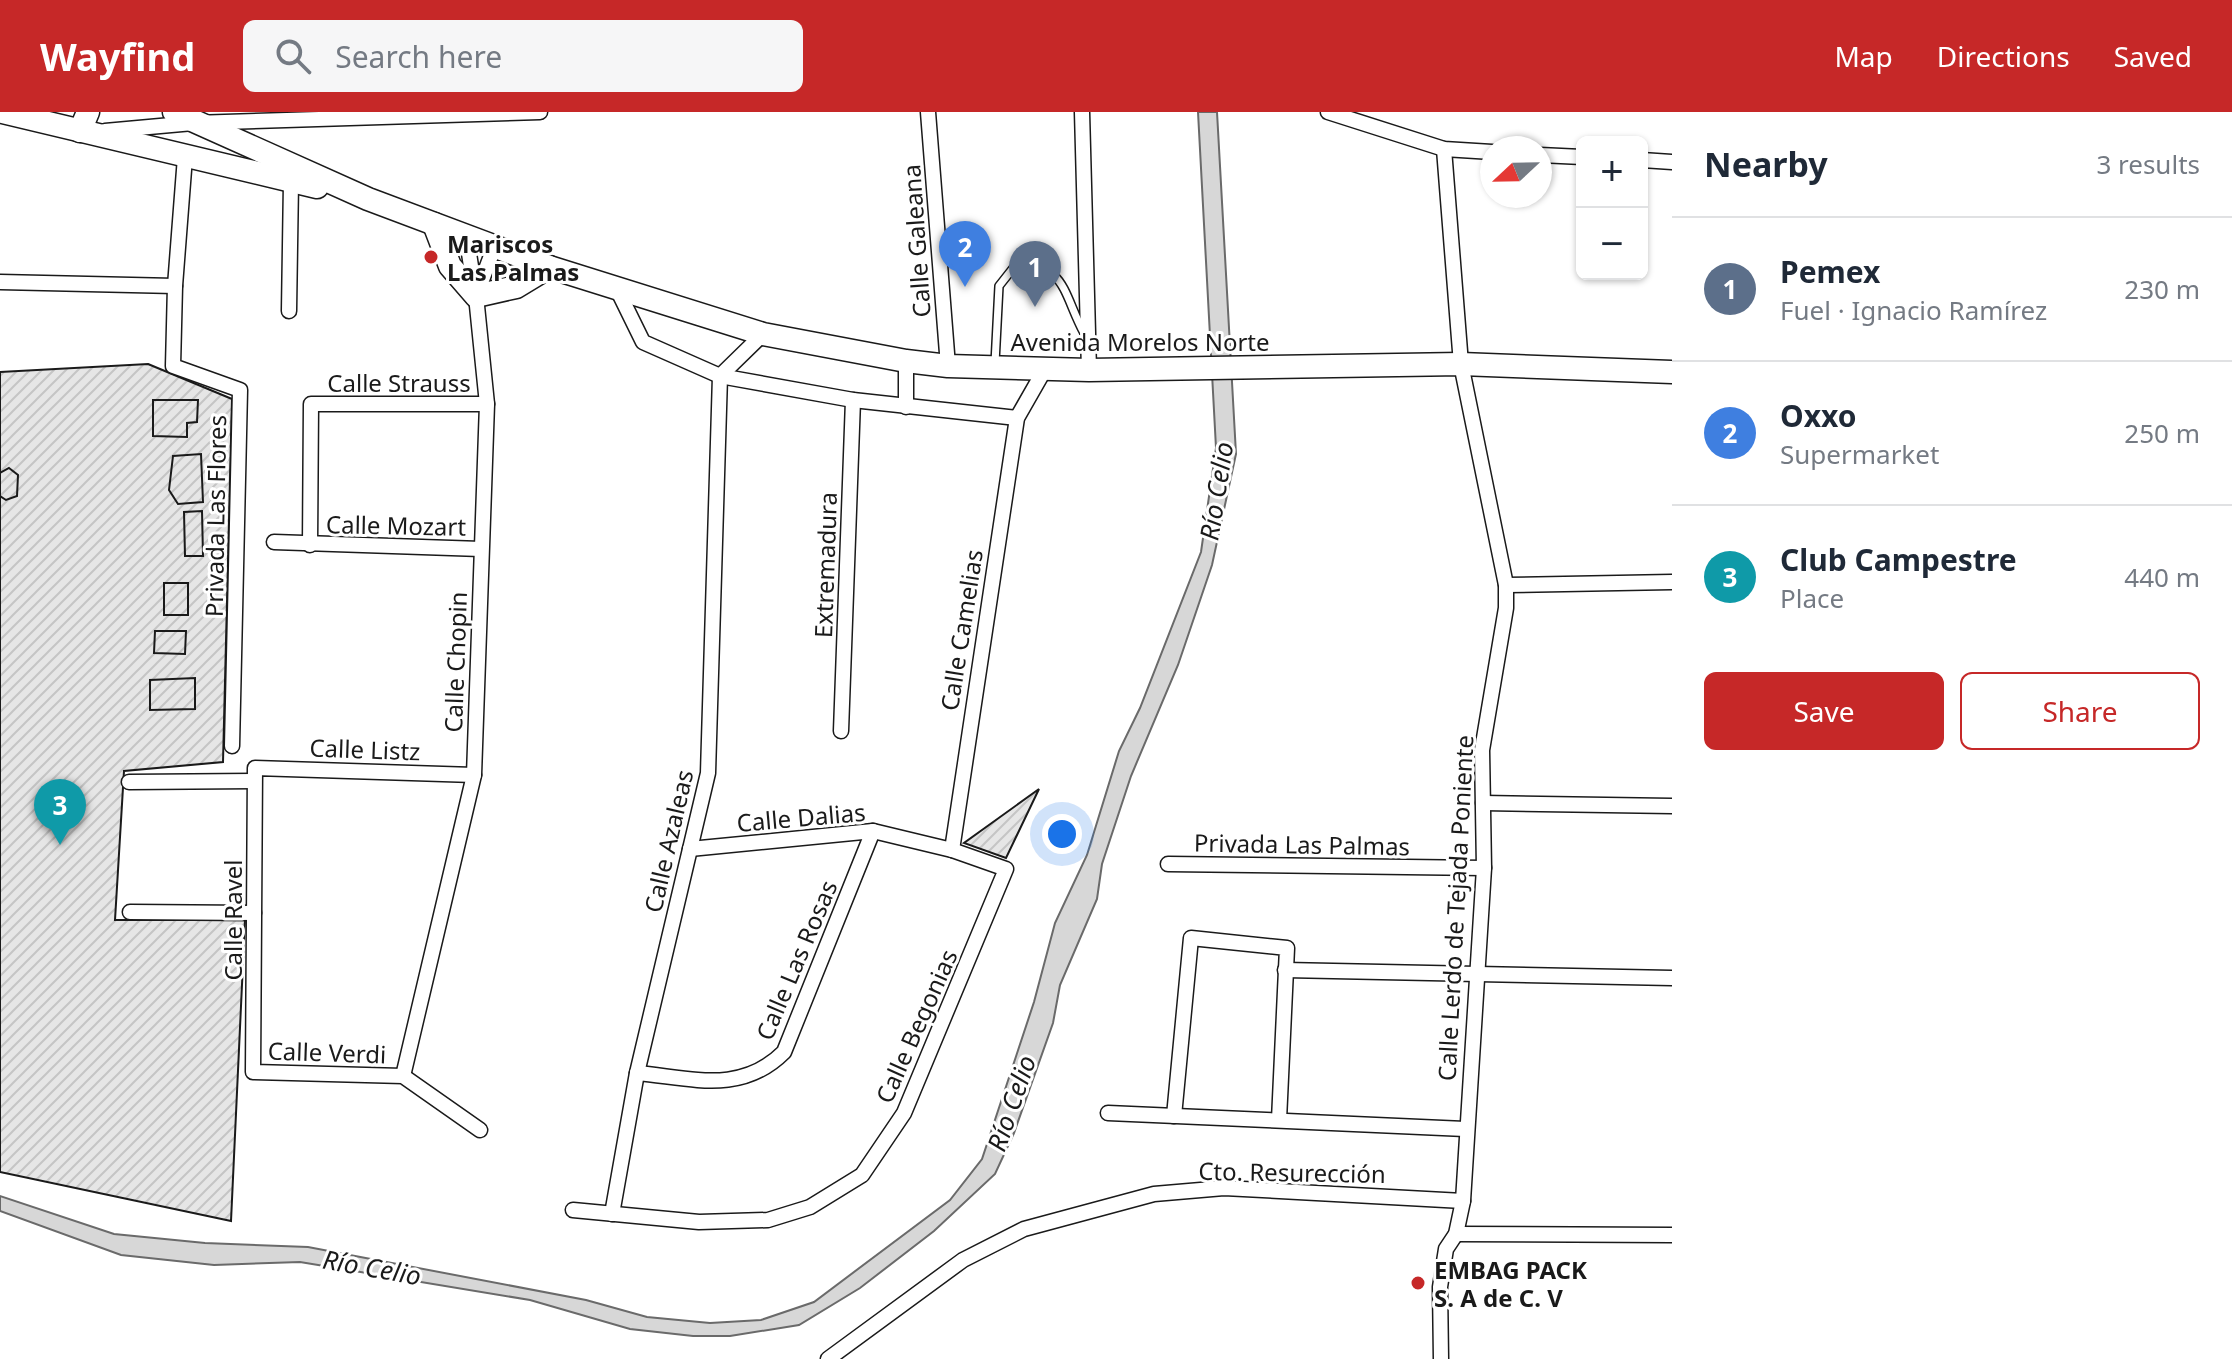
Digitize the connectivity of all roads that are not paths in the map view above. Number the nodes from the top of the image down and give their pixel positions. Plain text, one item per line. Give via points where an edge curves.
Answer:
1 (2, 112) edge
2 (540, 112) edge
3 (928, 112) edge
4 (1082, 112) edge
5 (1328, 112) edge
6 (468, 114) edge
7 (183, 117) edge
8 (224, 117) edge
9 (85, 125) edge
10 (1444, 149) junction
11 (1480, 151) edge
12 (1552, 156) edge
13 (185, 157) junction
14 (1576, 157) edge
15 (1648, 160) edge
16 (1672, 162) edge
17 (291, 182) junction
18 (368, 199) junction
19 (434, 224) junction
20 (466, 234) junction
21 (495, 245) junction
22 (549, 267) junction
23 (0, 282) edge
24 (175, 286) junction
25 (617, 289) junction
26 (476, 296) junction
27 (289, 311) dead end
28 (763, 334) junction
29 (1087, 338) junction
30 (906, 361) junction
31 (1461, 364) junction
32 (948, 366) junction
33 (995, 368) junction
34 (1045, 369) junction
35 (1089, 370) junction
36 (1672, 372) edge
37 (720, 376) junction
38 (853, 400) junction
39 (487, 404) junction
40 (906, 407) junction
41 (1017, 418) junction
42 (274, 542) dead end
43 (310, 545) junction
44 (481, 549) junction
45 (1672, 582) edge
46 (1506, 585) junction
47 (841, 731) dead end
48 (232, 746) dead end
49 (254, 774) junction
50 (474, 775) junction
51 (129, 782) dead end
52 (1483, 803) junction
53 (1672, 806) edge
54 (873, 831) junction
55 (690, 849) junction
56 (952, 850) junction
57 (1168, 864) dead end
58 (1484, 868) junction
59 (1006, 869) joint
60 (130, 912) dead end
61 (254, 913) junction
62 (1285, 970) junction
63 (1476, 974) junction
64 (1672, 977) edge
65 (253, 1072) joint
66 (637, 1073) junction
67 (403, 1076) junction
68 (1108, 1113) dead end
69 (1174, 1116) junction
70 (1279, 1120) junction
71 (1465, 1129) junction
72 (480, 1130) dead end
73 (1463, 1201) junction
74 (573, 1210) dead end
75 (612, 1214) junction
76 (1456, 1234) junction
77 (1672, 1235) edge
78 (828, 1359) edge
79 (1441, 1359) edge

1 - 9 main road
2 - 6 street
3 - 32 street, Calle Galeana
4 - 29 street
5 - 10 street
6 - 8 street
7 - 8 street
7 - 9 street
7 - 18 main road
9 - 13 main road
10 - 11 street
10 - 31 street, Calle Lerdo de Tejada Poniente
12 - 14 street
13 - 17 main road
13 - 24 street, Privada Las Flores
15 - 16 street
17 - 18 main road
17 - 27 street
18 - 19 main road, Avenida Morelos Norte
19 - 20 main road, Avenida Morelos Norte
19 - 26 main road via 450,266
20 - 21 main road, Avenida Morelos Norte
20 - 26 street
21 - 22 main road, Avenida Morelos Norte
21 - 26 street, Calle Chopin
22 - 25 main road, Avenida Morelos Norte
22 - 26 main road via 516,287
23 - 24 street
24 - 48 street, Privada Las Flores via 173,366 240,390
25 - 28 main road, Avenida Morelos Norte
25 - 37 street via 643,342
26 - 39 street, Calle Chopin
28 - 30 main road, Avenida Morelos Norte
28 - 37 street
29 - 33 lane via 1053,271 1037,264 1014,267 999,286
29 - 35 street
30 - 32 main road, Avenida Morelos Norte
30 - 40 street
31 - 35 main road, Avenida Morelos Norte
31 - 36 main road, Avenida Morelos Norte
31 - 46 street, Calle Lerdo de Tejada Poniente
32 - 33 main road, Avenida Morelos Norte
33 - 34 main road, Avenida Morelos Norte
34 - 35 main road, Avenida Morelos Norte
34 - 41 street
37 - 38 street
37 - 55 street, Calle Azaleas via 708,773
38 - 40 street
38 - 47 street, Extremadura
39 - 43 street, Calle Strauss via 311,404
39 - 44 street, Calle Chopin
40 - 41 street
41 - 56 street, Calle Camelias
42 - 43 street, Calle Mozart
43 - 44 street, Calle Mozart
44 - 50 street, Calle Chopin
45 - 46 street
46 - 52 street, Calle Lerdo de Tejada Poniente via 1482,750
49 - 50 street, Calle Listz
49 - 51 street, Calle Listz
49 - 61 street, Calle Ravel
50 - 67 street, Calle Chopin
52 - 53 street
52 - 58 street, Calle Lerdo de Tejada Poniente
54 - 55 street, Calle Dalias
54 - 56 street, Calle Dalias
54 - 66 street, Calle Las Rosas via 784,1052 766,1070 724,1081
55 - 66 street, Calle Azaleas
56 - 59 street, Calle Dalias
57 - 58 street, Privada Las Palmas
58 - 63 street, Calle Lerdo de Tejada Poniente
59 - 75 street, Calle Begonias via 904,1113 862,1175 810,1207 768,1220 699,1222
60 - 61 street
61 - 65 street, Calle Ravel
62 - 63 street
62 - 69 street via 1287,948 1191,938
62 - 70 street
63 - 64 street
63 - 71 street, Calle Lerdo de Tejada Poniente
65 - 67 street, Calle Verdi
66 - 75 street, Calle Azaleas
67 - 72 street, Calle Verdi
68 - 69 street
69 - 70 street
70 - 71 street
71 - 73 street, Calle Lerdo de Tejada Poniente
73 - 76 street, Calle Lerdo de Tejada Poniente
73 - 78 street, Cto. Resurección via 1224,1188 1154,1194 1024,1229 963,1260
74 - 75 street, Calle Begonias
76 - 77 street
76 - 79 street, Calle Lerdo de Tejada Poniente via 1446,1249 1440,1287

